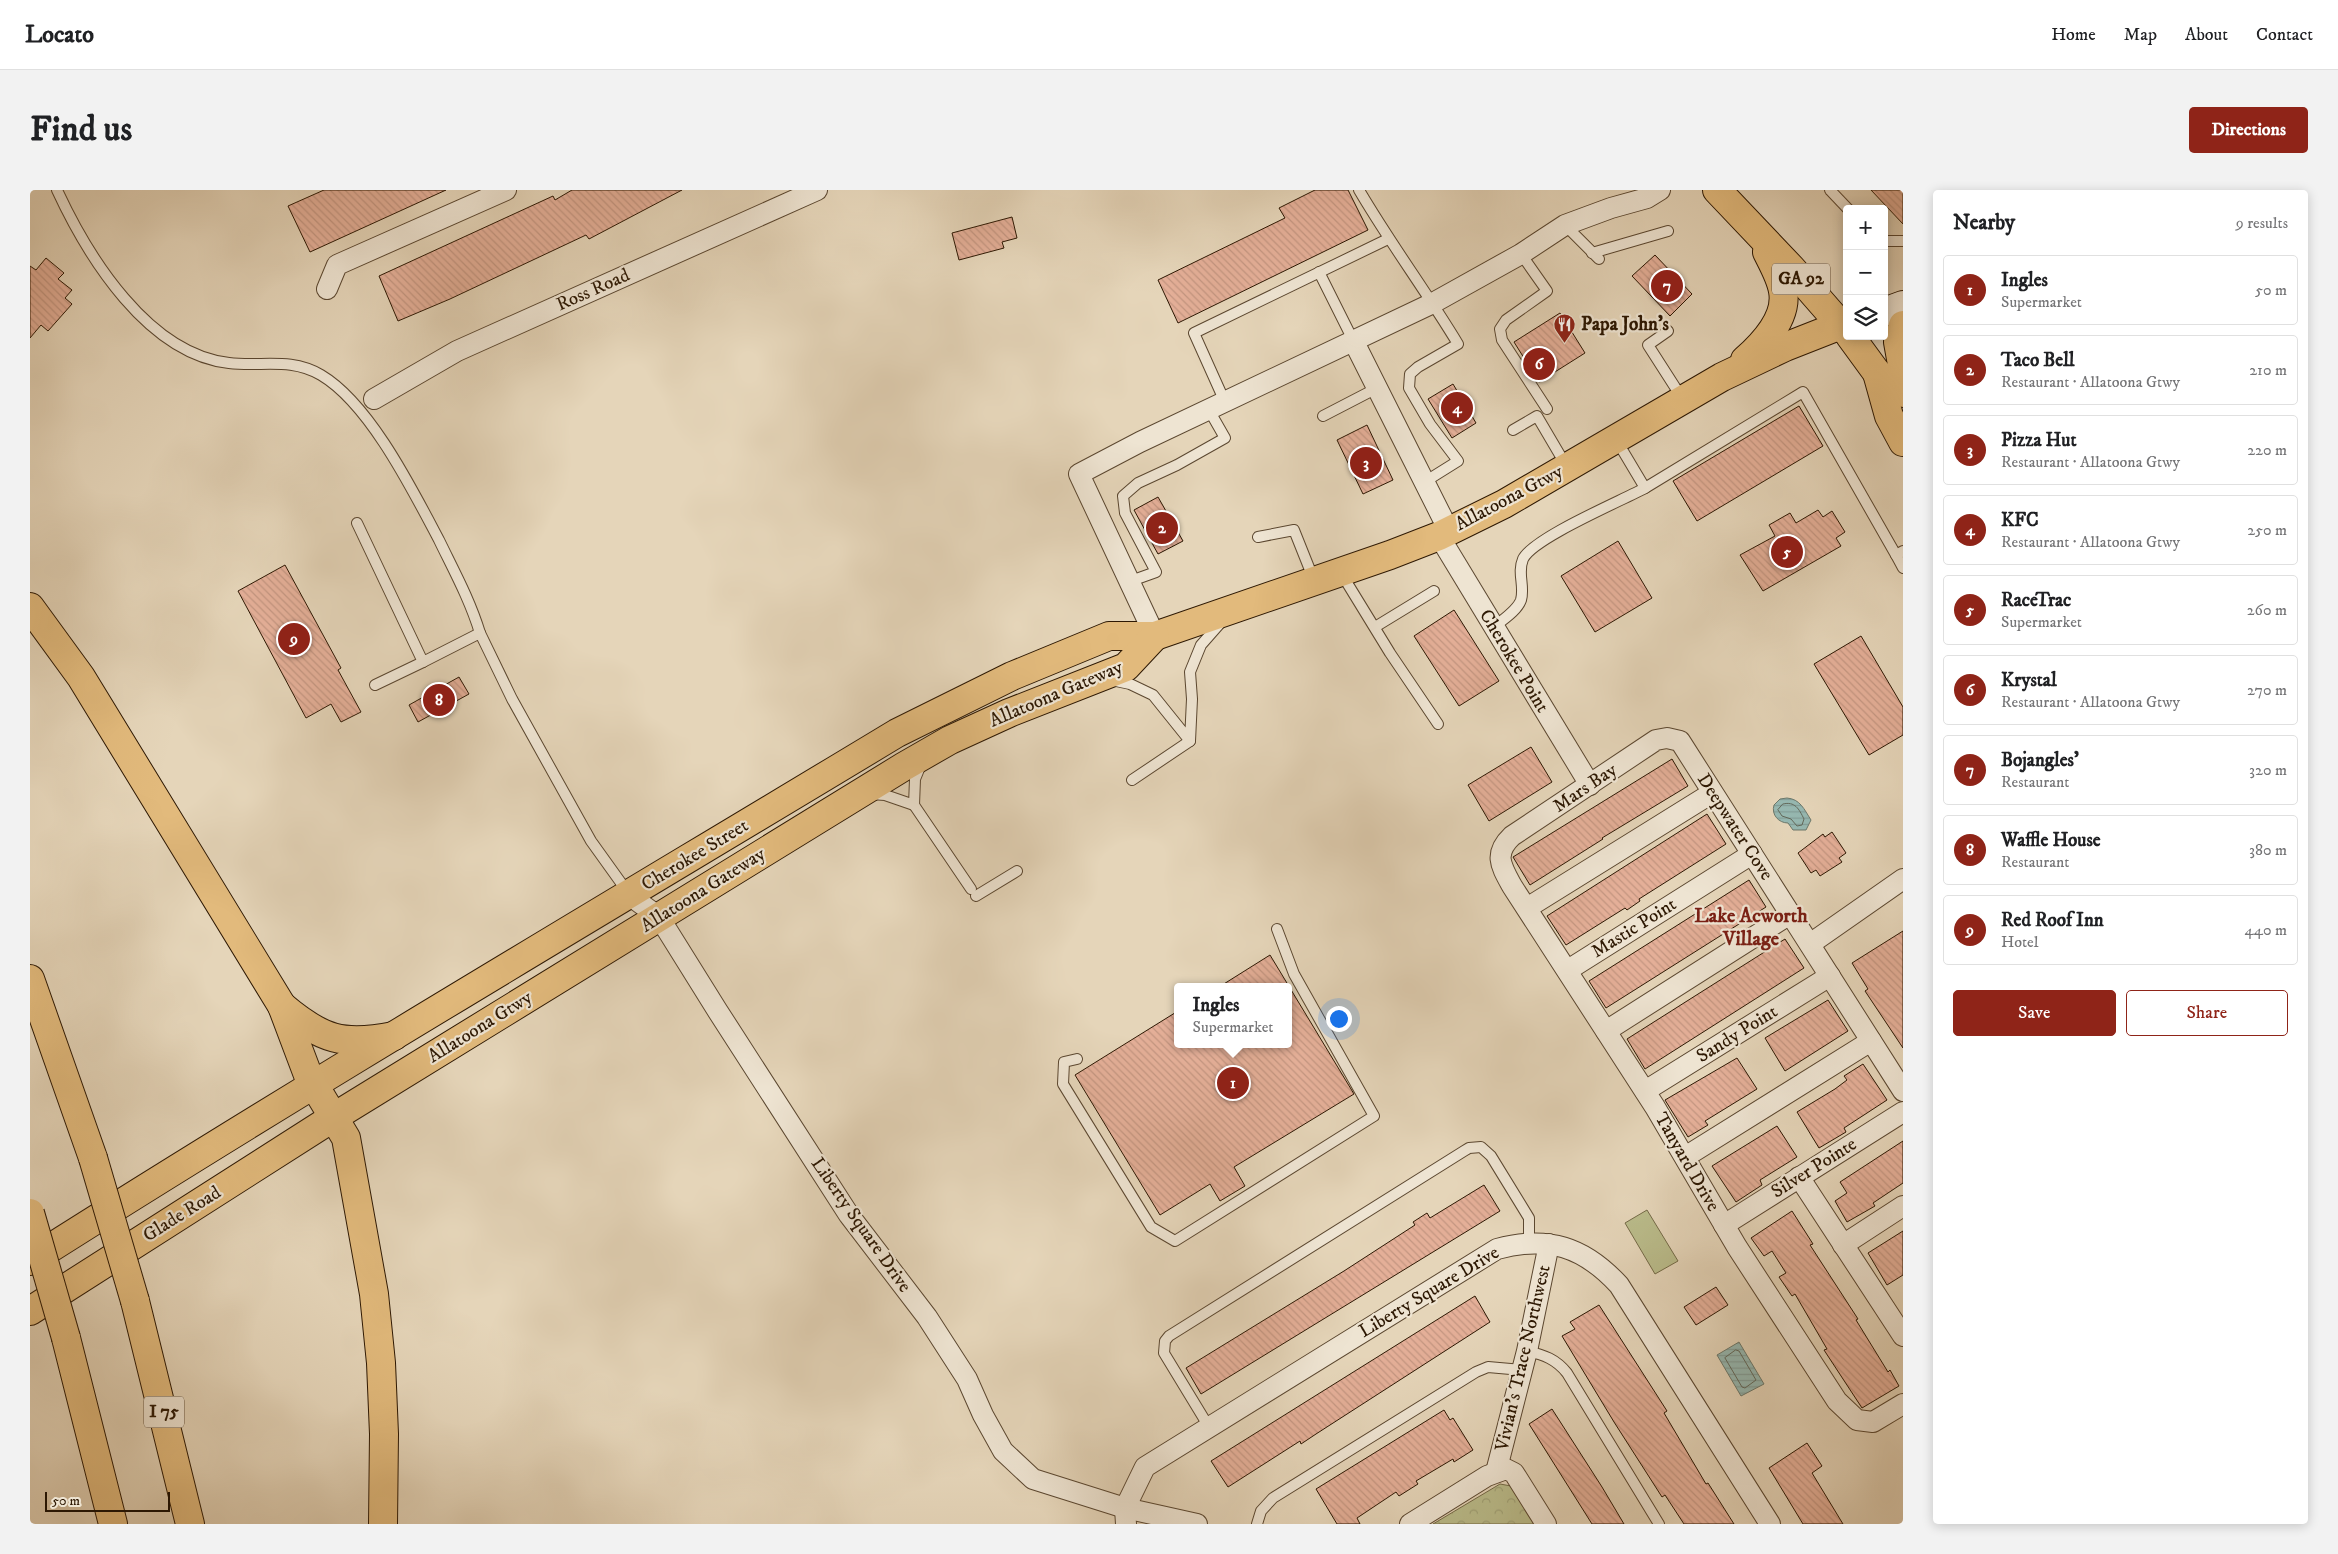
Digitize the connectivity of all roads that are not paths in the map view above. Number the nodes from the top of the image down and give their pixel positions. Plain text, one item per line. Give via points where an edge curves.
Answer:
1 (57, 190) edge
2 (506, 190) edge
3 (817, 190) edge
4 (1359, 190) edge
5 (1660, 190) edge
6 (1717, 190) edge
7 (1830, 190) edge
8 (1844, 205) edge
9 (1565, 225) junction
10 (1668, 231) dead end
11 (1759, 234) junction
12 (1388, 239) junction
13 (1888, 241) edge
14 (1903, 241) edge
15 (1521, 254) junction
16 (1319, 272) junction
17 (327, 289) dead end
18 (1433, 303) junction
19 (1903, 306) edge
20 (1888, 311) edge
21 (1903, 325) edge
22 (1843, 326) edge
23 (1843, 330) edge
24 (1668, 331) dead end
25 (1857, 340) edge
26 (1354, 342) junction
27 (1732, 372) junction
28 (1890, 372) edge
29 (1379, 387) junction
30 (1903, 394) edge
31 (1683, 398) junction
32 (374, 399) dead end
33 (1217, 406) junction
34 (1547, 410) dead end
35 (1323, 416) dead end
36 (1513, 430) dead end
37 (1615, 438) junction
38 (1903, 442) edge
39 (1567, 467) junction
40 (1426, 481) junction
41 (1645, 488) junction
42 (357, 523) dead end
43 (1444, 533) junction
44 (1258, 537) dead end
45 (1899, 553) edge
46 (1903, 568) edge
47 (1341, 572) junction
48 (1315, 581) junction
49 (1128, 582) junction
50 (1434, 591) dead end
51 (30, 607) edge
52 (1233, 609) junction
53 (1375, 626) junction
54 (1494, 627) junction
55 (480, 633) junction
56 (1155, 636) junction
57 (423, 662) junction
58 (1098, 677) junction
59 (376, 685) dead end
60 (1438, 724) dead end
61 (1190, 741) junction
62 (1680, 741) joint
63 (927, 753) junction
64 (1132, 780) dead end
65 (1590, 785) junction
66 (1712, 793) junction
67 (859, 794) junction
68 (914, 805) junction
69 (760, 816) joint
70 (1752, 854) junction
71 (1500, 855) joint
72 (1017, 871) dead end
73 (1903, 879) edge
74 (629, 895) junction
75 (1527, 908) junction
76 (1790, 914) junction
77 (659, 917) junction
78 (1277, 929) dead end
79 (626, 938) joint
80 (1810, 944) junction
81 (1568, 970) junction
82 (1830, 976) junction
83 (30, 979) edge
84 (282, 1006) junction
85 (1606, 1031) junction
86 (394, 1036) junction
87 (1871, 1041) junction
88 (1077, 1059) dead end
89 (313, 1086) junction
90 (1903, 1090) edge
91 (1645, 1091) junction
92 (1903, 1112) edge
93 (334, 1117) junction
94 (1685, 1157) junction
95 (1799, 1177) junction
96 (1903, 1206) edge
97 (30, 1213) edge
98 (1724, 1225) junction
99 (1529, 1243) junction
100 (1549, 1244) junction
101 (1843, 1245) junction
102 (30, 1261) edge
103 (1896, 1310) edge
104 (30, 1311) edge
105 (1903, 1336) edge
106 (1525, 1360) junction
107 (1903, 1404) edge
108 (1209, 1427) junction
109 (1496, 1472) junction
110 (1126, 1516) edge
111 (113, 1524) edge
112 (190, 1524) edge
113 (383, 1524) edge
114 (1197, 1524) edge
115 (1257, 1524) edge
116 (1410, 1524) edge
117 (1546, 1524) edge
118 (1659, 1524) edge
119 (1770, 1524) edge

1 - 55 lane via 70,220 108,278 131,307 170,338 213,360 296,365 330,381 350,400 377,434 422,507 464,588
2 - 17 street via 336,265
3 - 32 street, Ross Road via 457,352
4 - 12 lane
5 - 9 street via 1647,198
6 - 11 main road, GA 92
7 - 8 lane
9 - 10 lane via 1595,256
9 - 15 street
11 - 22 main road, GA 92
11 - 27 main road via 1781,284 1783,306 1776,324 1760,346
12 - 16 lane
12 - 18 lane
13 - 14 lane
15 - 18 street
15 - 34 lane via 1547,292 1506,320 1500,329 1502,340
16 - 26 lane
16 - 33 lane via 1194,333
18 - 26 street
18 - 40 lane via 1458,344 1410,374 1409,388 1430,424 1458,461
19 - 20 street
21 - 28 main road
23 - 27 main road, Allatoona Gtwy via 1785,347
24 - 31 lane via 1648,345
25 - 28 main road, GA 92
26 - 29 street, Cherokee Point
26 - 33 street
27 - 31 main road, Allatoona Gtwy
28 - 30 main road, GA 92
28 - 38 main road, GA 92 via 1889,416
29 - 35 lane
29 - 40 street, Cherokee Point
31 - 37 main road, Allatoona Gtwy
33 - 49 lane via 1225,438 1138,484 1123,496 1125,513 1156,572
33 - 49 street via 1079,474
36 - 39 lane via 1536,416
37 - 39 main road, Allatoona Gtwy
37 - 41 lane
39 - 43 main road, Allatoona Gtwy via 1504,504
40 - 43 street, Cherokee Point
41 - 45 lane via 1803,392
41 - 54 lane via 1541,542 1524,557 1519,572 1521,600
42 - 57 lane
43 - 47 main road, Allatoona Gtwy
43 - 54 street, Cherokee Point
44 - 48 lane via 1294,530
45 - 46 lane
47 - 48 main road, Allatoona Gtwy
47 - 53 lane
48 - 52 main road, Allatoona Gtwy
49 - 56 street
50 - 53 lane
51 - 84 main road via 81,677
52 - 56 main road, Allatoona Gtwy
52 - 61 lane via 1201,645 1190,672
53 - 60 lane
54 - 65 street, Cherokee Point
55 - 57 lane
55 - 74 lane via 512,699 591,841
56 - 58 main road, Allatoona Gateway via 1126,667
56 - 69 main road, Allatoona Gateway via 1109,636 1004,680 896,733
57 - 59 lane
58 - 61 lane via 1130,684 1153,695
58 - 63 main road, Allatoona Gateway via 1009,713
61 - 64 lane
62 - 65 street, Mars Bay via 1656,740
62 - 66 street, Deepwater Cove
63 - 67 main road, Allatoona Gateway
63 - 68 lane via 916,778
65 - 71 street, Mars Bay via 1512,836
66 - 70 street, Deepwater Cove
66 - 75 street
67 - 68 lane via 885,795
67 - 77 main road, Allatoona Gateway
68 - 72 lane via 974,893
69 - 74 main road, Cherokee Street
70 - 76 street, Deepwater Cove
70 - 81 street, Mastic Point
71 - 75 street, Tanyard Drive via 1504,871
73 - 80 street
74 - 77 street, Liberty Square Drive
74 - 86 main road, Allatoona Gateway
75 - 81 street, Tanyard Drive
76 - 80 street, Deepwater Cove
76 - 85 street
77 - 79 main road, Allatoona Gateway
77 - 110 street, Liberty Square Drive via 849,1215 927,1317 967,1379 1003,1451 1033,1479
78 - 88 lane via 1294,974 1374,1116 1175,1241 1151,1227 1063,1084 1064,1062
79 - 93 main road, Allatoona Gtwy
80 - 82 street, Deepwater Cove
81 - 85 street, Tanyard Drive
82 - 87 street, Deepwater Cove
82 - 91 street, Sandy Point
83 - 112 main road, I 75, bridge via 93,1158 135,1301
84 - 86 main road via 308,1026 337,1039 351,1041
84 - 89 main road
85 - 91 street, Tanyard Drive
86 - 89 main road, Allatoona Gateway
87 - 90 street, Deepwater Cove
87 - 94 street
89 - 93 main road
89 - 102 main road
91 - 94 street, Tanyard Drive
92 - 95 street, Silver Pointe
93 - 104 main road, Glade Road
93 - 113 main road via 346,1138 374,1294 384,1434
94 - 98 street, Tanyard Drive
95 - 98 street, Silver Pointe
95 - 101 street
96 - 101 street
97 - 111 main road, bridge via 66,1338
98 - 107 street, Tanyard Drive via 1836,1401 1850,1415 1857,1420 1873,1422
99 - 100 street, Liberty Square Drive
99 - 108 street, Liberty Square Drive via 1497,1249
99 - 108 lane via 1529,1218 1491,1156 1481,1147 1464,1151 1168,1336 1164,1353
100 - 106 street, Vivian's Trace Northwest
100 - 119 street, Liberty Square Drive via 1587,1255 1620,1284
101 - 103 street
103 - 105 street
106 - 109 street, Vivian's Trace Northwest
106 - 115 lane via 1476,1372 1273,1498 1261,1511
106 - 118 lane via 1543,1354 1562,1366
108 - 110 street, Liberty Square Drive via 1145,1467
109 - 116 street
109 - 117 street via 1506,1470 1514,1473
110 - 114 street

